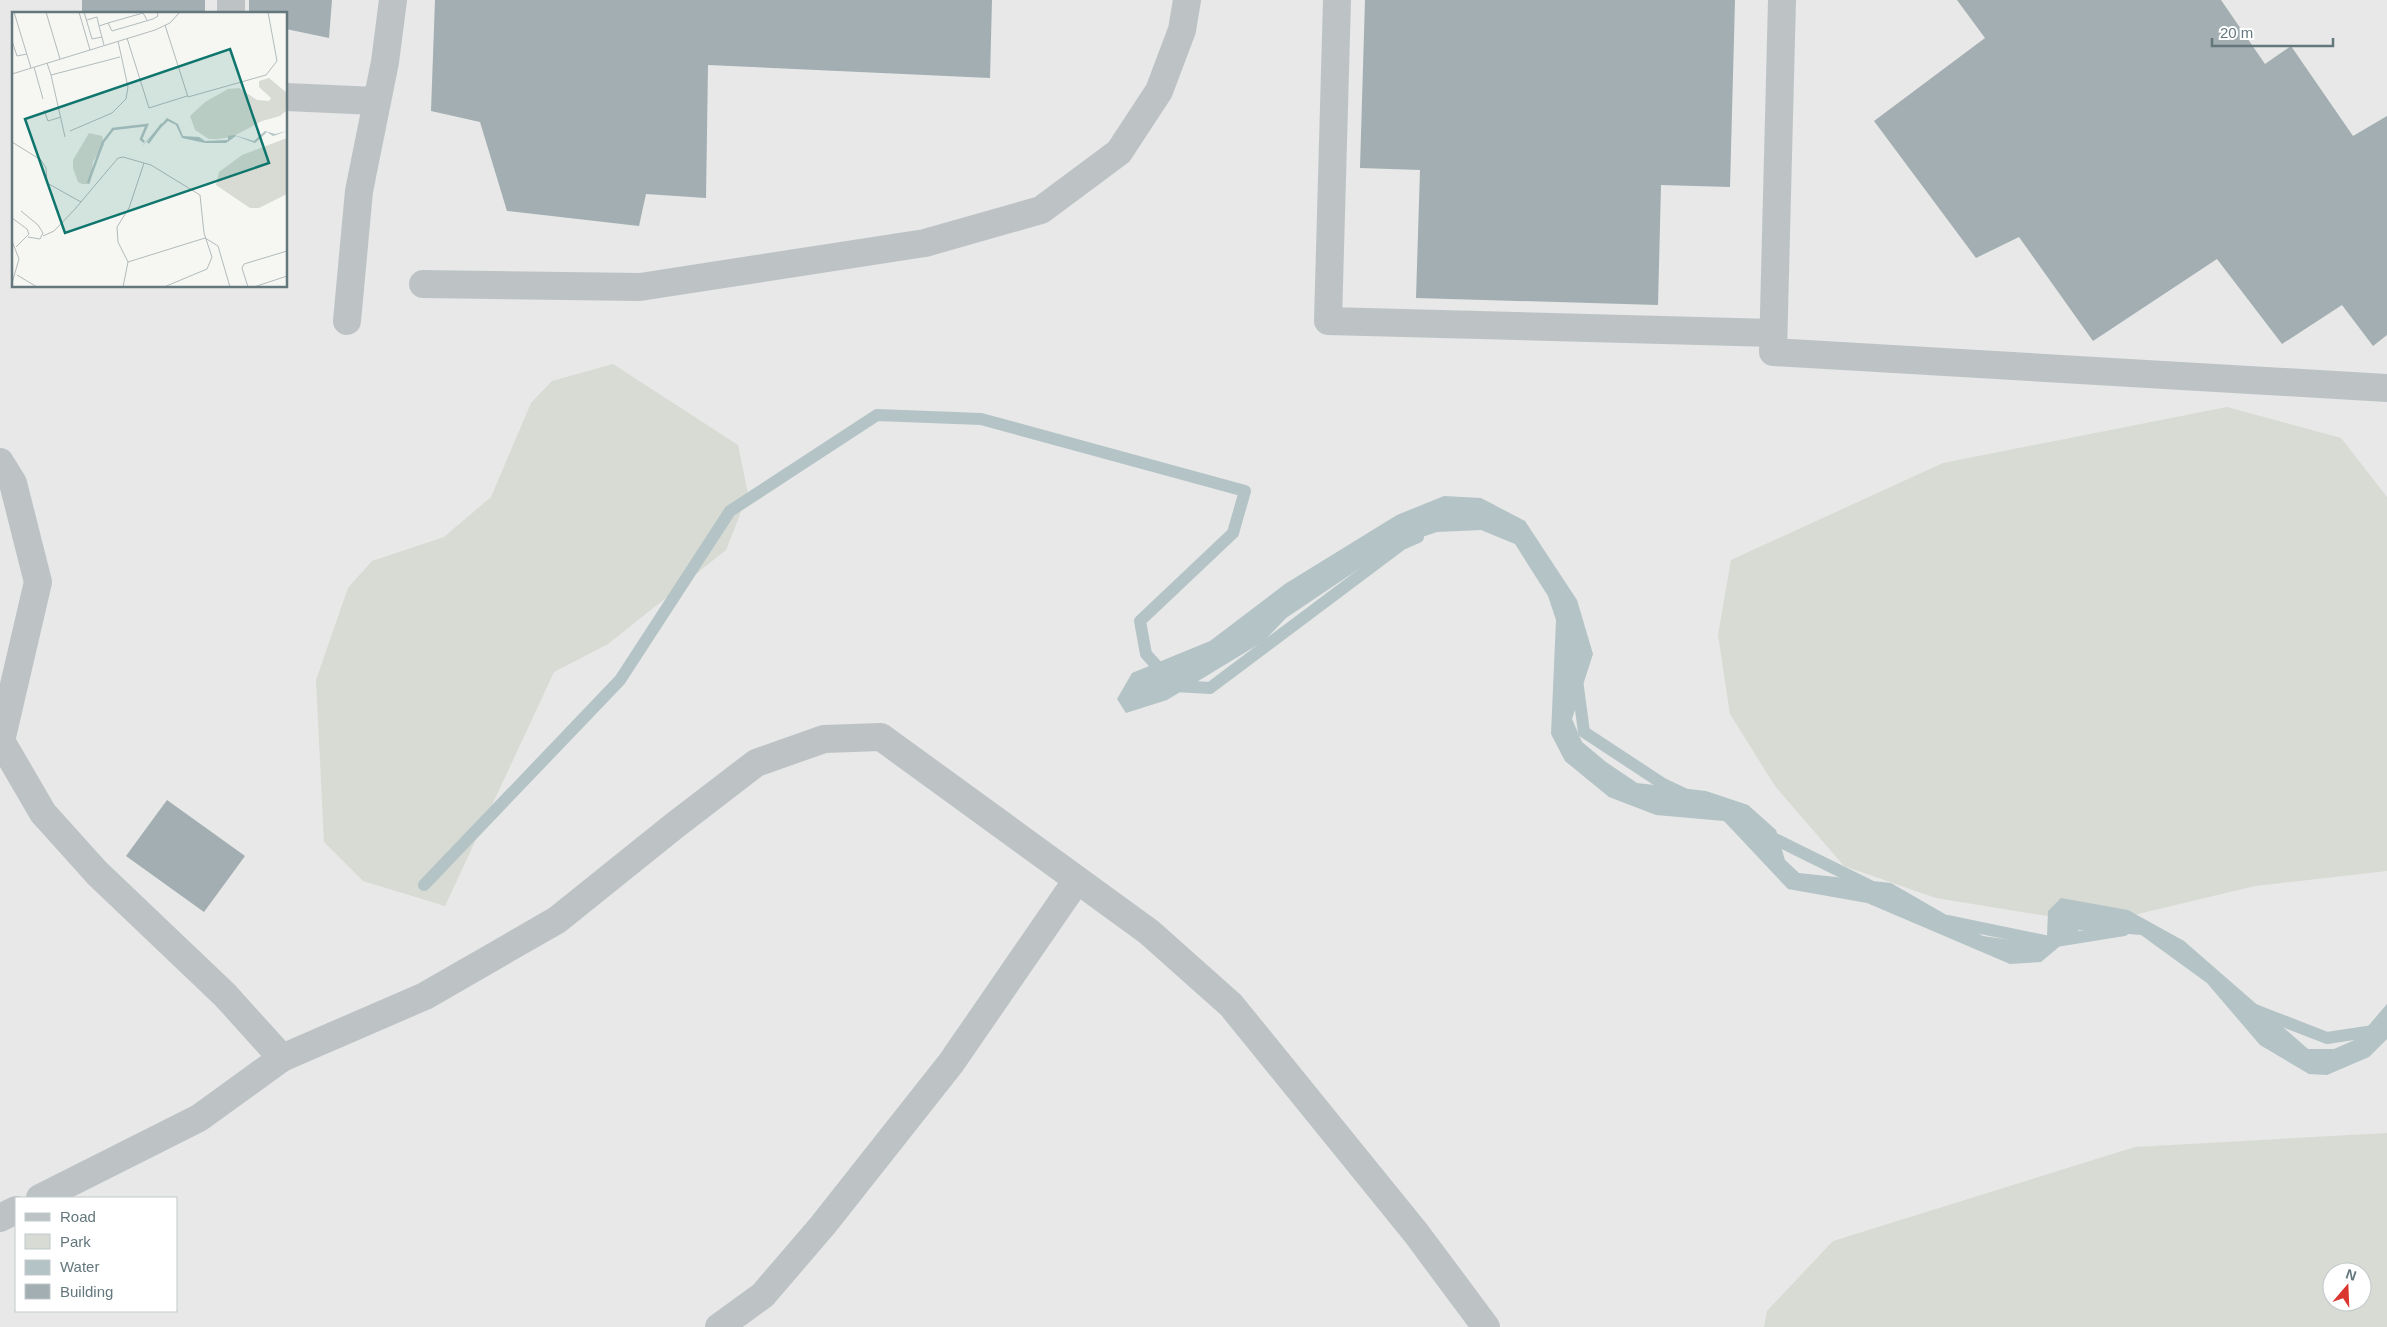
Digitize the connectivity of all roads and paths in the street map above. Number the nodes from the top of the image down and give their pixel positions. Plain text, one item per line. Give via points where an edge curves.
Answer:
1 (393, 0) edge
2 (1187, 0) edge
3 (1337, 0) edge
4 (1782, 0) edge
5 (288, 97) edge
6 (376, 101) junction
7 (423, 284) dead end
8 (347, 320) dead end
9 (1774, 334) junction
10 (2387, 388) edge
11 (0, 462) edge
12 (1077, 880) junction
13 (282, 1058) junction
14 (42, 1197) edge
15 (15, 1210) edge
16 (0, 1218) edge
17 (719, 1327) edge
18 (1486, 1327) edge

1 - 6 lane
2 - 7 lane via 1182,30 1159,91 1119,152 1041,210 925,243 640,287
3 - 9 lane via 1328,321
4 - 9 lane
5 - 6 lane
6 - 8 lane via 359,191
9 - 10 lane via 1773,352
11 - 13 lane via 13,483 38,582 0,741 43,813 97,873 225,995
12 - 13 lane via 881,737 824,739 756,763 557,920 425,996
12 - 17 lane via 951,1063 823,1225 763,1295
12 - 18 lane via 1149,932 1231,1005 1416,1233
13 - 14 lane via 199,1118
15 - 16 lane

